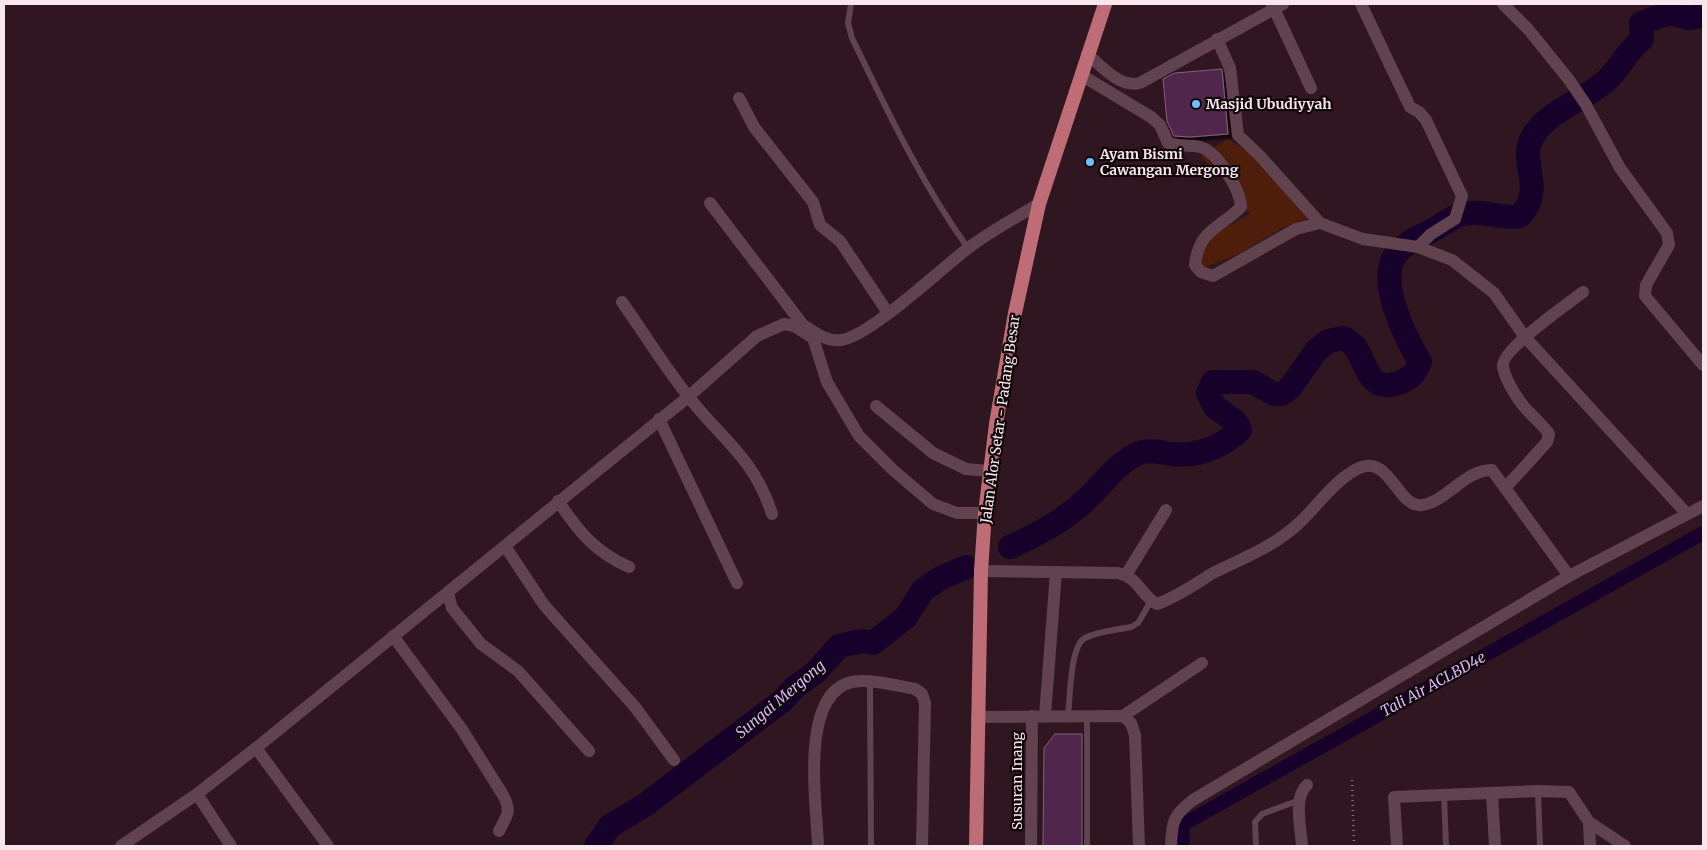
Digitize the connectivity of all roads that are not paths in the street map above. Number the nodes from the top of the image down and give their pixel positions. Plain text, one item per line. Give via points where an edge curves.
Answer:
1 (851, 4) edge
2 (1105, 4) edge
3 (1361, 4) edge
4 (1503, 4) edge
5 (1277, 5) edge
6 (1217, 39) junction
7 (1087, 54) junction
8 (1081, 75) junction
9 (1311, 88) dead end
10 (739, 98) dead end
11 (710, 203) dead end
12 (1039, 204) junction
13 (1320, 224) junction
14 (1416, 247) junction
15 (968, 248) junction
16 (1583, 292) dead end
17 (622, 302) dead end
18 (888, 313) junction
19 (1525, 337) junction
20 (813, 338) junction
21 (833, 340) junction
22 (1703, 364) edge
23 (688, 397) junction
24 (876, 406) dead end
25 (659, 419) junction
26 (990, 471) junction
27 (1506, 487) junction
28 (558, 501) junction
29 (1703, 506) edge
30 (1166, 510) dead end
31 (985, 513) junction
32 (772, 514) dead end
33 (1687, 514) junction
34 (505, 546) junction
35 (629, 567) dead end
36 (981, 571) junction
37 (1056, 572) junction
38 (1126, 575) junction
39 (1569, 576) junction
40 (737, 583) dead end
41 (448, 592) junction
42 (1151, 601) junction
43 (393, 636) junction
44 (1202, 663) dead end
45 (870, 682) junction
46 (1039, 716) junction
47 (1068, 716) junction
48 (1088, 716) junction
49 (1123, 716) junction
50 (976, 717) junction
51 (256, 748) junction
52 (589, 751) dead end
53 (674, 760) dead end
54 (1307, 784) dead end
55 (1538, 791) junction
56 (197, 794) junction
57 (1492, 794) junction
58 (1444, 795) junction
59 (1300, 800) junction
60 (1589, 822) junction
61 (499, 831) dead end
62 (121, 846) edge
63 (231, 846) edge
64 (328, 846) edge
65 (818, 846) edge
66 (871, 846) edge
67 (922, 846) edge
68 (976, 846) edge
69 (1031, 846) edge
70 (1087, 846) edge
71 (1139, 846) edge
72 (1172, 846) edge
73 (1256, 846) edge
74 (1302, 846) edge
75 (1397, 846) edge
76 (1446, 846) edge
77 (1495, 846) edge
78 (1540, 846) edge
79 (1590, 846) edge
80 (1624, 846) edge

1 - 15 lane via 848,23 852,38 917,169 939,208
2 - 7 main road, Jalan Alor Setar - Padang Besar
3 - 14 street via 1410,107 1426,120 1462,196 1455,219
4 - 22 street via 1528,29 1570,82 1620,168 1667,233 1670,245 1646,286 1645,296
5 - 6 street
5 - 9 street
6 - 7 street via 1140,83 1130,85
6 - 13 street via 1230,68 1238,135
7 - 8 main road, Jalan Alor Setar - Padang Besar
8 - 12 main road, Jalan Alor Setar - Padang Besar
8 - 13 street via 1152,117 1160,124 1168,143 1200,147 1232,179 1241,207 1202,238 1196,265 1201,272 1212,276 1296,229
10 - 18 street via 754,127 813,202 820,225 840,241
11 - 21 street via 803,325
12 - 15 street
12 - 26 main road, Jalan Alor Setar - Padang Besar via 1015,313
13 - 14 street via 1363,239
14 - 19 street via 1452,260 1473,275 1494,293
15 - 18 street
16 - 19 street
17 - 23 street
18 - 21 street via 865,330 844,340
19 - 27 street via 1502,365 1529,413 1549,434 1547,442
19 - 33 street
20 - 21 street
20 - 23 street via 794,326 784,324 766,331
20 - 31 street via 827,382 859,436 933,504 956,513
23 - 25 street
23 - 32 street via 739,451 765,494
24 - 26 street via 933,453 966,469
25 - 28 street
25 - 40 street
26 - 31 main road, Jalan Alor Setar - Padang Besar
27 - 39 street
27 - 42 street via 1492,470 1483,470 1431,503 1419,506 1411,503 1384,472 1374,466 1360,468 1281,538 1166,601 1157,604
28 - 34 street
28 - 35 street via 588,541 608,558
29 - 33 street
30 - 38 street
31 - 36 main road, Jalan Alor Setar - Padang Besar
33 - 39 street
34 - 41 street
34 - 53 street via 544,605 628,699
36 - 37 street
36 - 50 main road, Jalan Alor Setar - Padang Besar
37 - 38 street
37 - 46 street, Susuran Inang
38 - 42 street via 1137,582
39 - 72 street via 1193,800 1178,811 1172,826
41 - 43 street
41 - 52 street via 452,608 480,644 518,671
42 - 47 lane via 1138,623 1131,627 1086,637 1079,642 1074,653
43 - 51 street
43 - 61 street via 460,728 509,806
44 - 49 street
45 - 65 street via 863,680 839,687 819,714 815,745
45 - 66 lane
45 - 67 street via 915,689 922,694 925,703
46 - 47 street
46 - 50 street
46 - 69 street, Susuran Inang
47 - 48 street
48 - 49 street
48 - 70 lane
49 - 71 street via 1131,723 1135,734
50 - 68 main road, Jalan Alor Setar - Padang Besar
51 - 56 street
51 - 64 street
54 - 59 street
55 - 57 street
55 - 60 street via 1569,792
55 - 78 lane
56 - 62 street
56 - 63 street
57 - 58 street
57 - 77 street
58 - 75 street via 1394,797
58 - 76 lane
59 - 73 lane via 1262,814 1255,822
59 - 74 street
60 - 79 street
60 - 80 street

